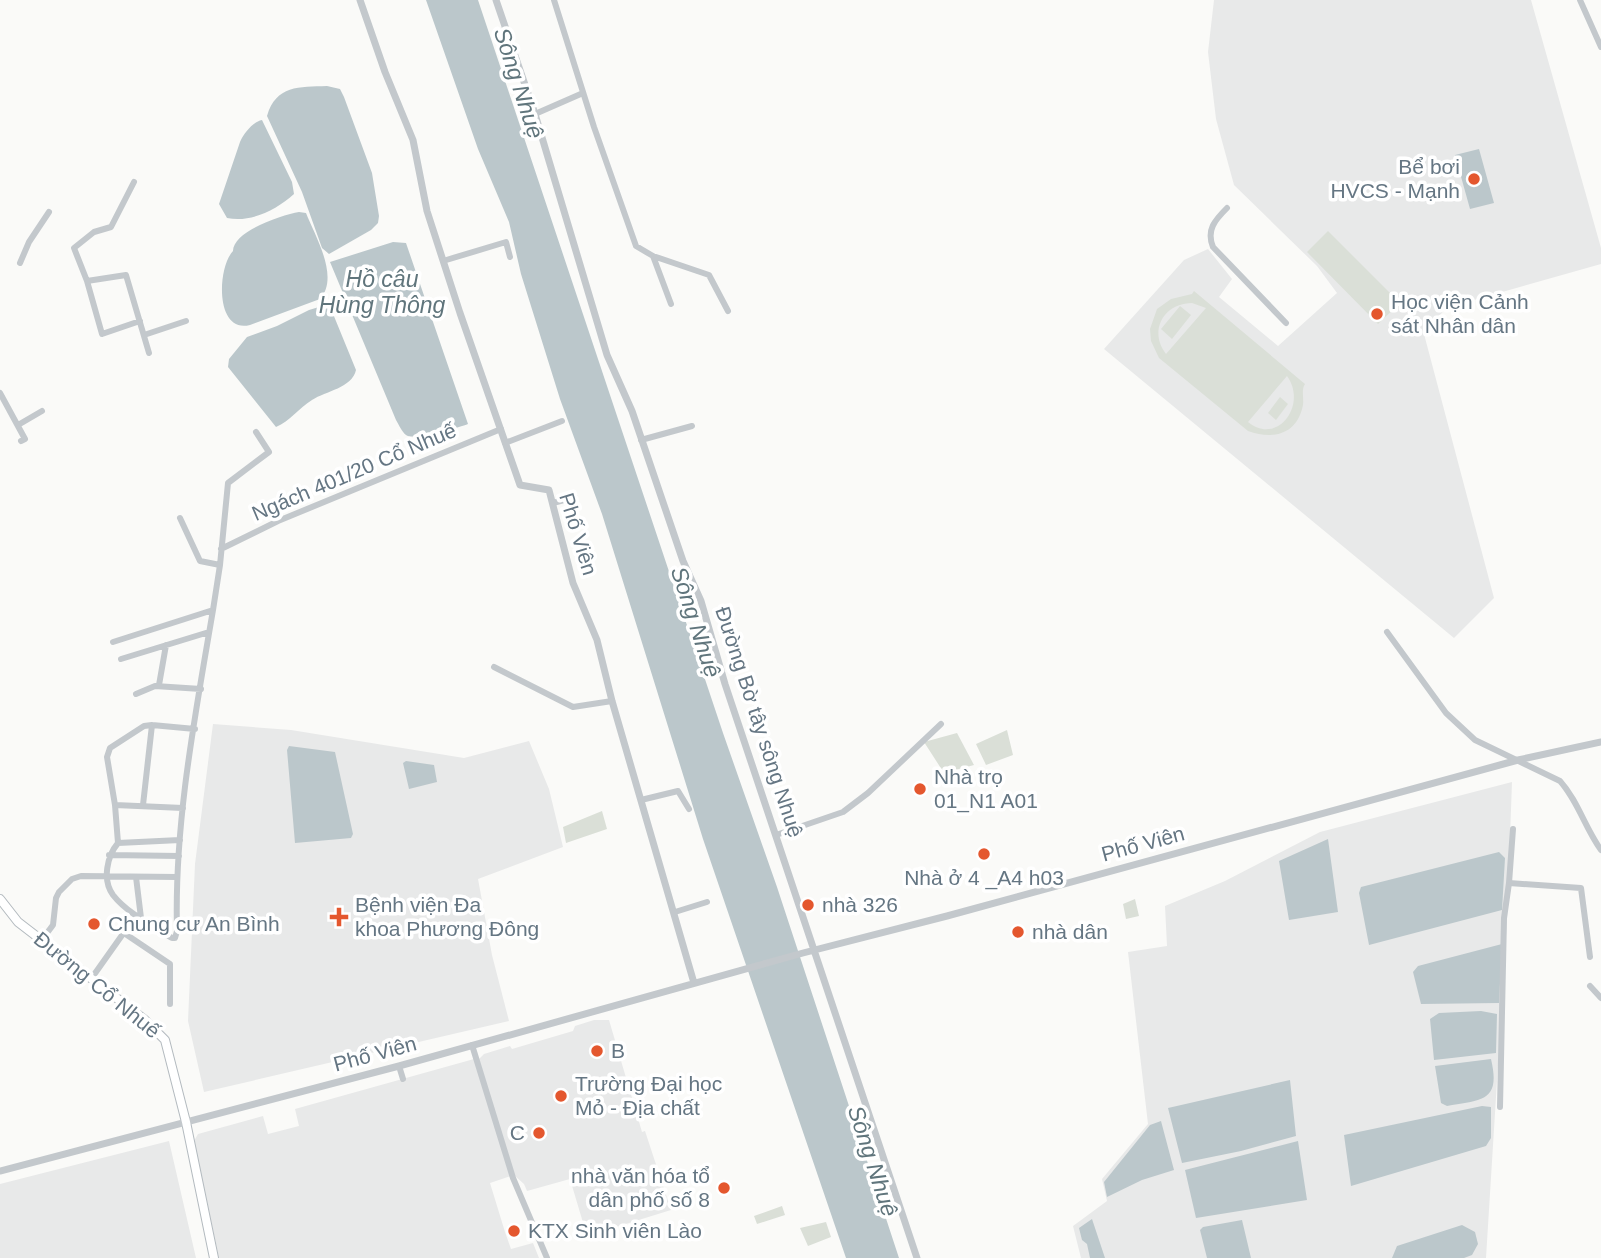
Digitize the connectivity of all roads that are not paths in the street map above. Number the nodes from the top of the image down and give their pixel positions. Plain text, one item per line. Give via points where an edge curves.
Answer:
1 (360, 0) edge
2 (496, 0) edge
3 (554, 0) edge
4 (1580, 0) edge
5 (1601, 47) edge
6 (583, 93) junction
7 (535, 114) junction
8 (134, 183) dead end
9 (1227, 208) dead end
10 (49, 212) dead end
11 (653, 256) junction
12 (510, 257) dead end
13 (443, 261) junction
14 (20, 263) dead end
15 (87, 281) junction
16 (671, 304) dead end
17 (728, 311) dead end
18 (140, 321) junction
19 (187, 321) dead end
20 (1286, 323) dead end
21 (144, 335) junction
22 (149, 353) dead end
23 (0, 393) edge
24 (42, 411) dead end
25 (562, 421) dead end
26 (18, 425) junction
27 (691, 426) dead end
28 (501, 429) junction
29 (256, 432) dead end
30 (641, 440) junction
31 (21, 441) dead end
32 (505, 443) junction
33 (575, 497) dead end
34 (553, 503) junction
35 (180, 518) dead end
36 (221, 549) junction
37 (220, 565) junction
38 (213, 611) junction
39 (209, 632) junction
40 (1387, 632) dead end
41 (113, 642) dead end
42 (166, 645) junction
43 (121, 659) dead end
44 (494, 667) dead end
45 (159, 685) junction
46 (201, 689) junction
47 (136, 694) dead end
48 (612, 701) junction
49 (941, 724) dead end
50 (152, 725) junction
51 (195, 729) junction
52 (113, 736) dead end
53 (121, 740) junction
54 (1601, 742) edge
55 (1518, 760) junction
56 (641, 800) junction
57 (115, 805) junction
58 (143, 805) junction
59 (183, 808) junction
60 (689, 809) dead end
61 (1513, 829) dead end
62 (776, 835) junction
63 (180, 840) junction
64 (118, 843) junction
65 (1601, 850) edge
66 (109, 855) junction
67 (179, 856) junction
68 (107, 877) junction
69 (136, 877) junction
70 (177, 877) junction
71 (1509, 883) junction
72 (0, 899) edge
73 (707, 902) dead end
74 (675, 912) junction
75 (141, 918) junction
76 (41, 941) junction
77 (814, 950) junction
78 (1590, 957) dead end
79 (91, 979) junction
80 (694, 983) junction
81 (1590, 986) dead end
82 (1601, 998) edge
83 (170, 1004) dead end
84 (472, 1045) junction
85 (399, 1066) junction
86 (403, 1079) dead end
87 (1500, 1107) dead end
88 (186, 1122) junction
89 (0, 1171) edge
90 (214, 1258) edge
91 (547, 1258) edge
92 (917, 1258) edge

1 - 13 street, Phố Viên via 413,140
2 - 7 street, Đường Bờ tây sông Nhuệ
3 - 6 street
4 - 5 street
6 - 7 street
6 - 11 street via 636,246
7 - 30 street, Đường Bờ tây sông Nhuệ via 607,355
8 - 15 street via 111,227 94,232 74,248
9 - 20 street via 1212,226 1213,247
10 - 14 street
11 - 16 street
11 - 17 street via 709,275
12 - 13 street via 506,242
13 - 28 street, Phố Viên
15 - 18 street via 126,275
15 - 18 street via 102,334
18 - 21 street
19 - 21 street
21 - 22 street
23 - 26 street
24 - 26 street
25 - 32 street
26 - 31 street via 26,439
27 - 30 street
28 - 32 street, Phố Viên
28 - 36 street, Ngách 401/20 Cổ Nhuế
29 - 36 street via 269,452 228,483
30 - 62 street, Đường Bờ tây sông Nhuệ via 701,601
32 - 34 street, Phố Viên via 520,485 550,490
33 - 34 street
34 - 48 street, Phố Viên via 573,583 597,640
35 - 37 street via 200,561
36 - 37 street
37 - 38 street
38 - 39 street
38 - 41 street
39 - 42 street
39 - 46 street
40 - 55 street via 1446,713 1475,740
42 - 43 street
42 - 45 street
44 - 48 street via 573,707
45 - 46 street
45 - 47 street
46 - 51 street
48 - 56 street, Phố Viên
49 - 62 street via 843,812
50 - 51 street
50 - 53 street
50 - 58 street
51 - 59 street
52 - 53 street
53 - 57 street via 107,757
54 - 55 street, Phố Viên
55 - 65 street via 1560,781
55 - 77 street, Phố Viên
56 - 60 street via 678,791
56 - 74 street, Phố Viên
57 - 58 street
57 - 64 street
58 - 59 street
59 - 63 street
61 - 71 street
62 - 77 street, Đường Bờ tây sông Nhuệ
63 - 64 street
63 - 67 street
64 - 66 street
66 - 67 street
66 - 68 street
67 - 70 street
68 - 69 street
68 - 75 street via 112,894
68 - 76 street via 72,879 56,898 53,925
69 - 70 street
69 - 75 street
70 - 75 street via 175,938
71 - 78 street via 1581,888
71 - 87 street via 1504,918
72 - 76 main road, Đường Cổ Nhuế
73 - 74 street
74 - 80 street, Phố Viên
76 - 79 main road, Đường Cổ Nhuế
77 - 80 street, Phố Viên
77 - 92 street, Đường Bờ tây sông Nhuệ
79 - 83 street via 125,932 170,964
79 - 88 main road, Đường Cổ Nhuế via 166,1040
80 - 84 street, Phố Viên
81 - 82 street
84 - 85 street, Phố Viên
84 - 91 street via 513,1178
85 - 86 street
85 - 88 street, Phố Viên
88 - 89 street, Phố Viên
88 - 90 main road, Đường Cổ Nhuế

